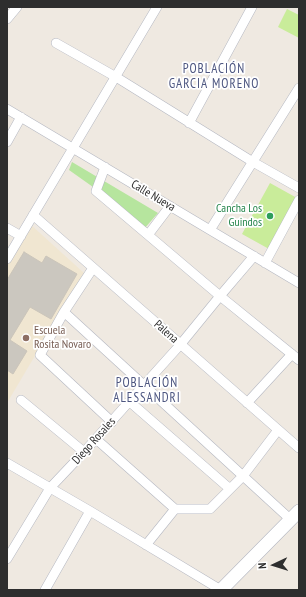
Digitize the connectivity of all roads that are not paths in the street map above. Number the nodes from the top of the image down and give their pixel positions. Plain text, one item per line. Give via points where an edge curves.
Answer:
1 (17, 7) edge
2 (157, 7) edge
3 (252, 7) edge
4 (7, 19) edge
5 (56, 43) dead end
6 (116, 77) junction
7 (299, 88) edge
8 (7, 109) edge
9 (21, 118) junction
10 (189, 123) junction
11 (7, 142) edge
12 (73, 148) junction
13 (253, 162) junction
14 (105, 167) junction
15 (299, 188) edge
16 (299, 200) edge
17 (170, 206) junction
18 (33, 215) junction
19 (7, 228) edge
20 (210, 230) junction
21 (148, 235) junction
22 (21, 236) junction
23 (254, 256) junction
24 (7, 259) edge
25 (265, 263) junction
26 (92, 268) junction
27 (299, 283) edge
28 (220, 296) junction
29 (64, 312) junction
30 (180, 345) junction
31 (296, 357) edge
32 (144, 385) junction
33 (21, 400) dead end
34 (130, 402) junction
35 (248, 403) junction
36 (112, 422) junction
37 (278, 430) junction
38 (96, 439) junction
39 (299, 448) edge
40 (84, 452) junction
41 (7, 463) edge
42 (243, 476) junction
43 (50, 488) junction
44 (230, 490) junction
45 (175, 509) junction
46 (90, 511) junction
47 (295, 515) edge
48 (146, 545) junction
49 (7, 559) edge
50 (46, 590) edge
51 (221, 590) edge

1 - 4 street
2 - 6 street
3 - 10 street
5 - 6 street
6 - 10 street
6 - 12 street
7 - 13 street
8 - 9 street, Calle Nueva
9 - 11 street
9 - 12 street, Calle Nueva
10 - 13 street
12 - 14 street, Calle Nueva
12 - 18 street
13 - 15 street
13 - 20 street
14 - 17 street, Calle Nueva
14 - 21 street via 96,191
16 - 25 street
17 - 20 street, Calle Nueva
17 - 21 street
18 - 22 street
18 - 26 street, Palena
19 - 22 street
20 - 23 street, Calle Nueva
21 - 28 street
22 - 24 street
23 - 25 street, Calle Nueva
23 - 28 street, Diego Rosales
25 - 27 street, Calle Nueva
26 - 29 street
26 - 30 street, Palena
28 - 30 street, Diego Rosales
28 - 31 street
29 - 32 street
29 - 36 street via 40,355
30 - 32 street, Diego Rosales
30 - 35 street, Palena
31 - 35 street
32 - 34 street, Diego Rosales
32 - 42 street
33 - 40 street
34 - 36 street, Diego Rosales
34 - 44 street
35 - 37 street, Palena
36 - 38 street, Diego Rosales
37 - 39 street, Palena
37 - 42 street
38 - 40 street, Diego Rosales
38 - 45 street
40 - 43 street, Diego Rosales
41 - 43 street
42 - 44 street
42 - 47 street
43 - 46 street
43 - 49 street, Diego Rosales
44 - 45 street via 210,508
45 - 48 street
46 - 48 street
46 - 50 street
47 - 51 main road
48 - 51 street

